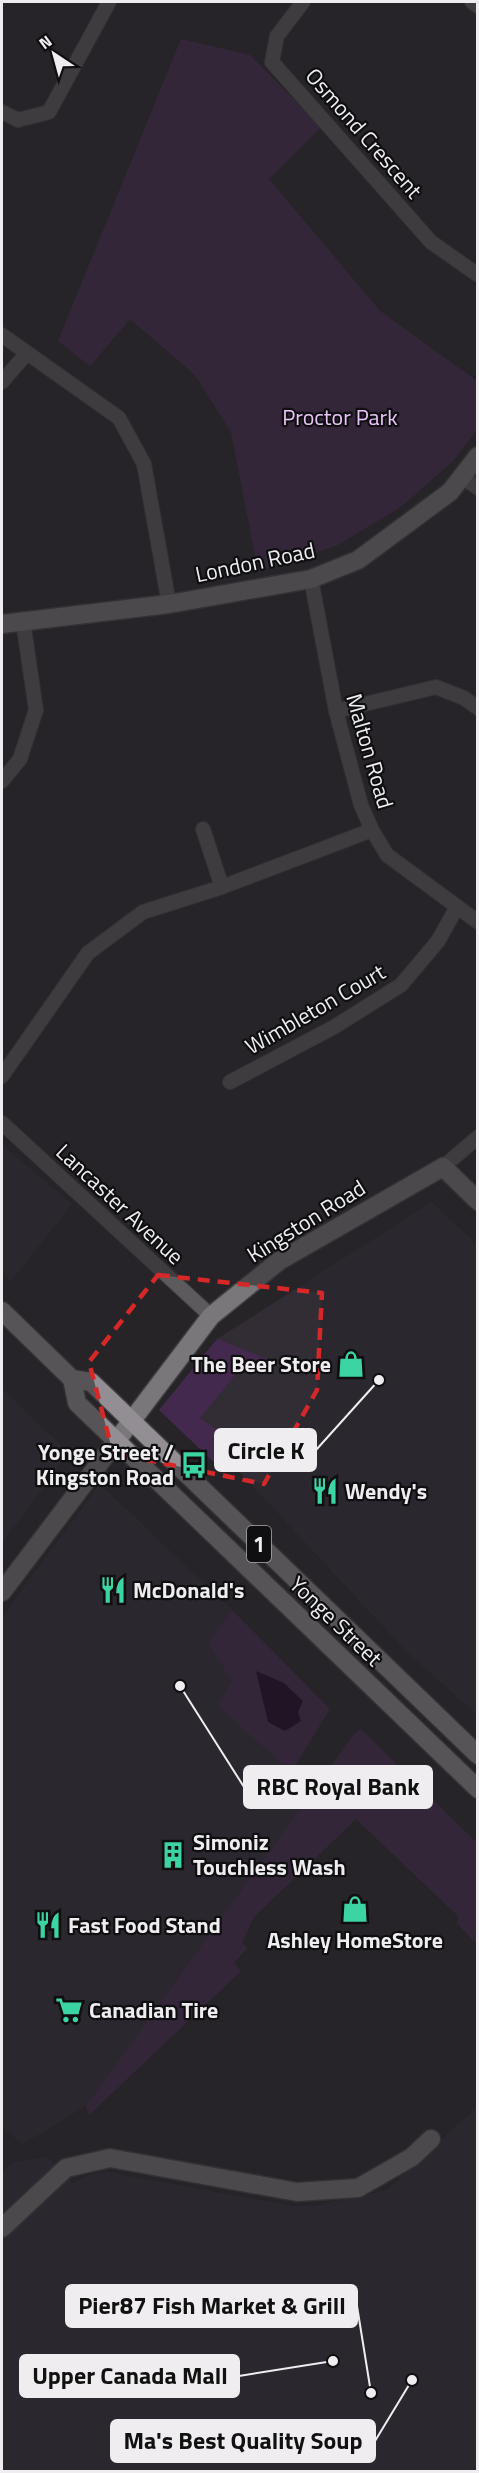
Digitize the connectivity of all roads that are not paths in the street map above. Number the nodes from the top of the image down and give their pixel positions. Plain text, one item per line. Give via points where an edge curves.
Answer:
1 (109, 2) edge
2 (303, 2) edge
3 (472, 2) edge
4 (477, 6) edge
5 (2, 112) edge
6 (477, 275) edge
7 (2, 335) edge
8 (27, 352) junction
9 (2, 382) edge
10 (477, 456) edge
11 (462, 477) junction
12 (477, 488) edge
13 (310, 579) junction
14 (169, 604) junction
15 (23, 621) junction
16 (2, 624) edge
17 (477, 708) edge
18 (336, 711) junction
19 (2, 781) edge
20 (203, 829) dead end
21 (372, 830) junction
22 (222, 887) junction
23 (457, 907) junction
24 (477, 922) edge
25 (2, 1076) edge
26 (230, 1082) dead end
27 (2, 1123) edge
28 (477, 1137) edge
29 (443, 1167) junction
30 (477, 1201) edge
31 (2, 1311) edge
32 (211, 1316) junction
33 (72, 1379) junction
34 (131, 1420) junction
35 (115, 1440) junction
36 (2, 1592) edge
37 (477, 1755) edge
38 (477, 1789) edge
39 (431, 2139) dead end
40 (2, 2228) edge

1 - 5 street via 49,112 18,120
2 - 6 street, Osmond Crescent via 278,36 272,62 431,242
3 - 4 street
7 - 8 street
8 - 9 street
8 - 14 street via 119,418 144,465
10 - 11 street, London Road
11 - 12 street
11 - 13 street, London Road via 450,492 358,560
13 - 14 street, London Road
13 - 18 street, Malton Road
14 - 15 street, London Road
15 - 16 street, London Road
15 - 19 street via 36,710 20,759
17 - 18 street via 436,687
18 - 21 street, Malton Road via 361,805
20 - 22 street
21 - 22 street
21 - 23 street, Malton Road via 387,855
22 - 25 street via 143,912 88,952
23 - 24 street, Malton Road
23 - 26 street, Wimbleton Court via 438,941 401,985 334,1027
27 - 32 street, Lancaster Avenue
28 - 29 street, Kingston Road
29 - 30 street
29 - 32 street, Kingston Road via 279,1261
31 - 33 main road, Yonge Street / 1
32 - 34 street, Kingston Road
33 - 34 main road, Yonge Street / 1 via 91,1382
33 - 35 main road, Yonge Street / 1 via 77,1403
34 - 35 street, Kingston Road
34 - 37 main road, Yonge Street / 1
35 - 36 street, Kingston Road
35 - 38 main road, Yonge Street / 1
39 - 40 street via 412,2157 358,2188 297,2192 110,2158 66,2168

